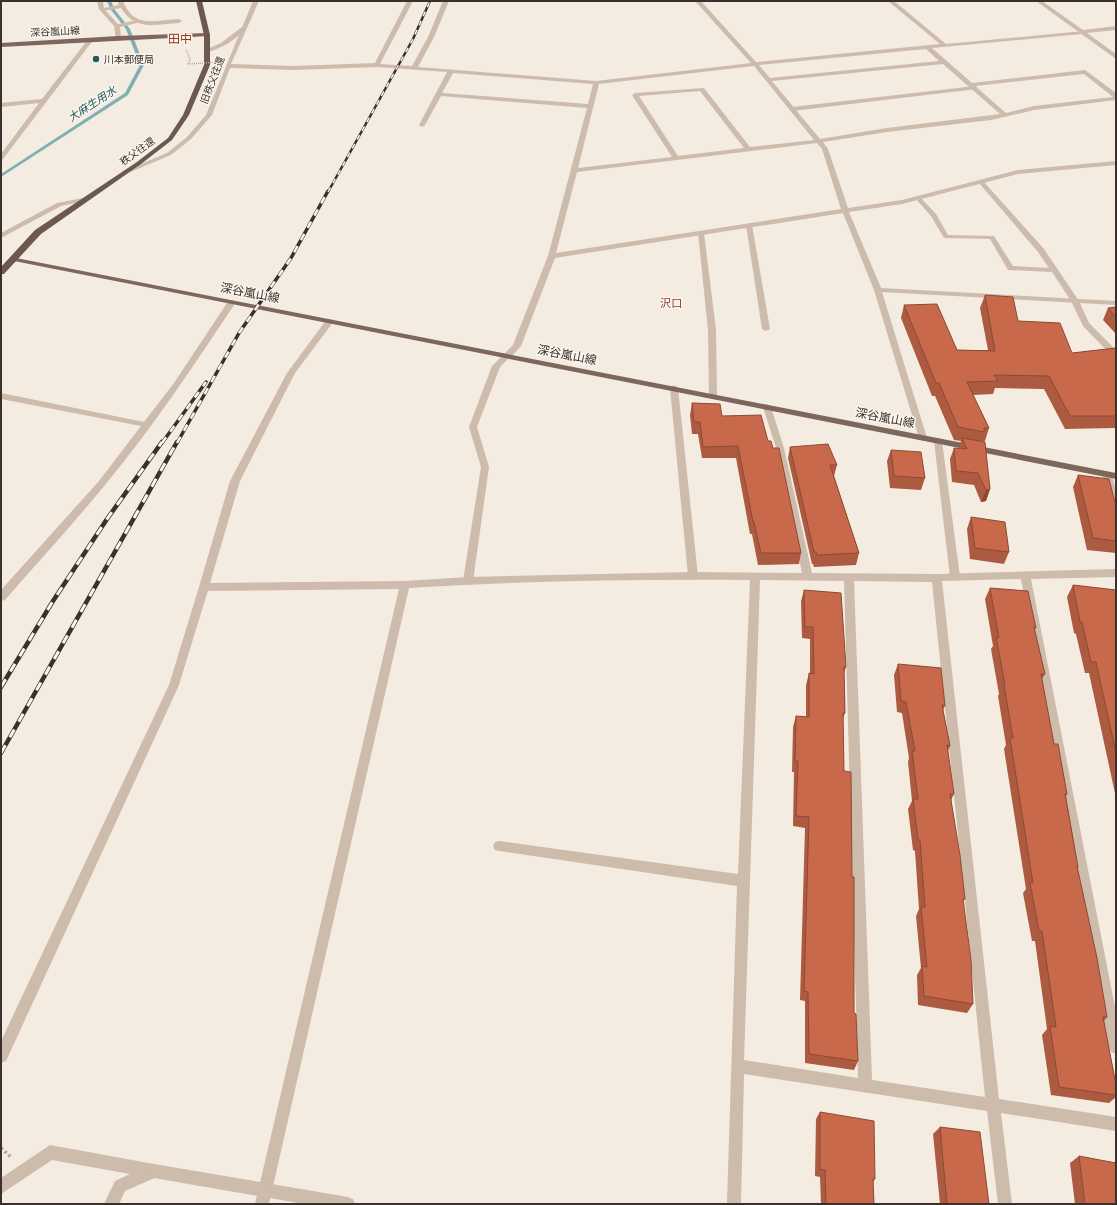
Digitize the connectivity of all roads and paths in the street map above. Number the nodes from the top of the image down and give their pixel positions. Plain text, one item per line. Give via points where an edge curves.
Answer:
1 (100, 1) edge
2 (199, 1) edge
3 (256, 1) edge
4 (410, 1) edge
5 (446, 1) edge
6 (698, 1) edge
7 (891, 1) edge
8 (1039, 1) edge
9 (119, 4) edge
10 (105, 8) junction
11 (178, 21) dead end
12 (138, 22) junction
13 (119, 26) junction
14 (244, 28) junction
15 (1116, 28) edge
16 (1082, 32) junction
17 (207, 35) junction
18 (118, 38) junction
19 (91, 39) junction
20 (1, 45) edge
21 (945, 46) junction
22 (928, 48) junction
23 (184, 49) dead end
24 (208, 50) junction
25 (1116, 57) edge
26 (218, 62) dead end
27 (944, 62) junction
28 (755, 64) junction
29 (377, 65) junction
30 (228, 66) junction
31 (414, 68) junction
32 (451, 71) junction
33 (768, 80) junction
34 (596, 83) junction
35 (973, 86) junction
36 (439, 94) junction
37 (1116, 97) edge
38 (44, 101) junction
39 (1, 105) edge
40 (590, 106) junction
41 (792, 109) junction
42 (1005, 114) junction
43 (422, 125) dead end
44 (819, 141) junction
45 (749, 150) junction
46 (1, 158) edge
47 (677, 159) junction
48 (1116, 163) edge
49 (575, 170) junction
50 (126, 172) junction
51 (981, 182) junction
52 (918, 198) junction
53 (84, 200) junction
54 (845, 210) junction
55 (749, 225) junction
56 (701, 233) junction
57 (1, 236) edge
58 (552, 256) junction
59 (14, 259) junction
60 (1054, 270) junction
61 (1, 272) edge
62 (878, 290) junction
63 (1075, 301) junction
64 (232, 302) junction
65 (1116, 303) edge
66 (330, 321) junction
67 (766, 329) dead end
68 (1116, 354) edge
69 (506, 356) junction
70 (674, 388) junction
71 (1, 396) edge
72 (713, 396) junction
73 (767, 407) junction
74 (147, 425) junction
75 (923, 438) junction
76 (938, 441) junction
77 (1106, 474) junction
78 (1116, 476) edge
79 (1116, 503) edge
80 (1116, 573) edge
81 (1025, 575) junction
82 (693, 576) junction
83 (755, 577) junction
84 (808, 577) junction
85 (848, 577) junction
86 (955, 577) junction
87 (937, 578) junction
88 (468, 581) junction
89 (405, 585) junction
90 (204, 587) junction
91 (1, 597) edge
92 (499, 846) dead end
93 (745, 881) junction
94 (1116, 1047) edge
95 (1, 1056) edge
96 (738, 1066) junction
97 (865, 1085) junction
98 (993, 1105) junction
99 (1116, 1124) edge
100 (154, 1171) junction
101 (1, 1188) edge
102 (264, 1197) edge
103 (111, 1204) edge
104 (348, 1204) edge
105 (734, 1204) edge
106 (1005, 1204) edge

1 - 10 street
2 - 17 highway, 秩父往還
3 - 14 street, 旧秩父往還
4 - 29 street
5 - 31 street
6 - 28 street
7 - 21 street
8 - 16 street
9 - 10 street
9 - 12 street
10 - 13 street
11 - 12 street
12 - 13 street
13 - 18 street
14 - 24 street via 223,46
14 - 30 street, 旧秩父往還
15 - 16 street
16 - 21 street
16 - 25 street
17 - 18 main road, 深谷嵐山線
17 - 24 highway, 秩父往還
18 - 19 main road, 深谷嵐山線
19 - 20 main road, 深谷嵐山線
19 - 38 street
21 - 22 street
22 - 27 street
22 - 28 street
23 - 26 path, bridge via 190,59 188,64
24 - 50 highway, 秩父往還 via 207,65 186,115 170,139
27 - 33 street
27 - 35 street
28 - 33 street
28 - 34 street
29 - 30 street via 294,68
29 - 31 street
30 - 50 street, 旧秩父往還 via 209,115 189,138 169,154
31 - 32 street
32 - 34 street
32 - 36 street
33 - 41 street
34 - 40 street
35 - 37 street via 1085,72
35 - 41 street
35 - 42 street
36 - 40 street
36 - 43 street
37 - 42 street
38 - 39 street
38 - 46 street
40 - 49 street
41 - 44 street
42 - 44 street
44 - 45 street
44 - 54 street via 825,149
45 - 47 street
45 - 47 street via 702,89 635,95
47 - 49 street
48 - 51 street via 1018,172
49 - 58 street
50 - 53 highway, 秩父往還
51 - 52 street
51 - 60 street via 1041,251
52 - 54 street
52 - 60 street via 934,215 946,237 992,237 1011,268
53 - 57 street via 59,204
53 - 59 highway, 秩父往還 via 38,232
54 - 55 street
54 - 62 street
55 - 56 street
55 - 67 street
56 - 58 street
56 - 72 street via 712,330
58 - 69 street via 517,346
59 - 61 highway, 秩父往還
59 - 64 main road, 深谷嵐山線
60 - 63 street
62 - 63 street
62 - 75 street
63 - 65 street
63 - 68 street via 1086,324
64 - 66 main road, 深谷嵐山線
64 - 74 street
66 - 69 main road, 深谷嵐山線
66 - 90 street via 292,373 235,481
69 - 70 main road, 深谷嵐山線
69 - 88 street via 496,366 473,427 486,467
70 - 72 main road, 深谷嵐山線
70 - 82 street
71 - 74 street
72 - 73 main road, 深谷嵐山線
73 - 75 main road, 深谷嵐山線
73 - 84 street via 780,448
74 - 91 street via 102,483
75 - 76 main road, 深谷嵐山線
76 - 77 main road, 深谷嵐山線
76 - 86 street
77 - 78 main road, 深谷嵐山線
77 - 79 street
80 - 81 street
81 - 86 street
81 - 94 street
82 - 83 street
82 - 88 street
83 - 84 street
83 - 93 street
84 - 85 street
85 - 87 street
85 - 97 street
86 - 87 street
87 - 98 street
88 - 89 street
89 - 90 street
89 - 102 street
90 - 95 street via 174,685
92 - 93 street
93 - 96 street
96 - 97 street
96 - 105 street
97 - 98 street
98 - 99 street
98 - 106 street
100 - 101 street via 50,1152
100 - 102 street
100 - 103 street via 120,1186
102 - 104 street

